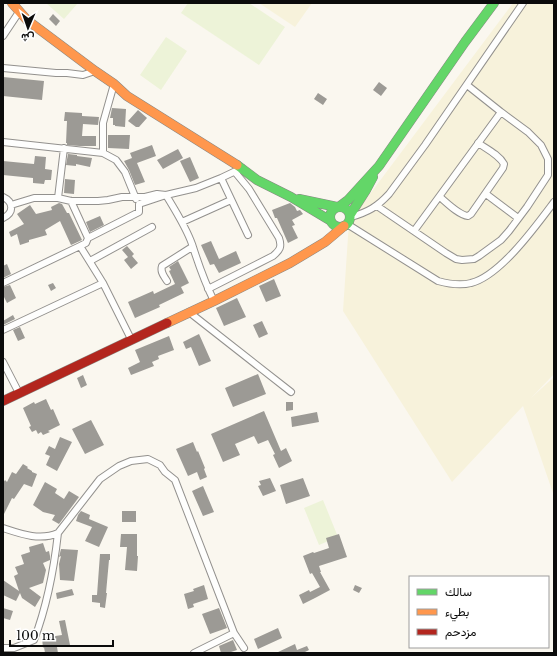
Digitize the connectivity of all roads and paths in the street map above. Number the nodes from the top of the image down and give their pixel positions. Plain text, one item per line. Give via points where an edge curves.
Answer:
1 (12, 3) edge
2 (494, 3) edge
3 (523, 3) edge
4 (19, 12) junction
5 (3, 36) edge
6 (3, 68) edge
7 (95, 71) junction
8 (114, 84) junction
9 (467, 85) junction
10 (501, 112) junction
11 (3, 142) edge
12 (478, 143) junction
13 (64, 148) junction
14 (103, 153) junction
15 (379, 166) junction
16 (239, 170) junction
17 (221, 178) junction
18 (166, 194) junction
19 (486, 194) junction
20 (135, 196) junction
21 (3, 197) edge
22 (291, 197) junction
23 (440, 197) junction
24 (58, 198) junction
25 (231, 200) junction
26 (71, 201) junction
27 (554, 202) edge
28 (139, 204) junction
29 (11, 205) junction
30 (377, 206) junction
31 (339, 207) junction
32 (3, 218) edge
33 (518, 218) junction
34 (331, 221) junction
35 (348, 221) junction
36 (182, 222) junction
37 (152, 227) dead end
38 (414, 231) junction
39 (248, 235) dead end
40 (88, 238) junction
41 (80, 246) junction
42 (192, 247) junction
43 (318, 247) junction
44 (90, 261) junction
45 (167, 282) dead end
46 (3, 283) edge
47 (103, 284) junction
48 (208, 290) junction
49 (214, 301) junction
50 (189, 312) junction
51 (3, 330) edge
52 (131, 339) junction
53 (3, 362) edge
54 (291, 392) dead end
55 (19, 393) junction
56 (3, 401) edge
57 (3, 528) edge
58 (58, 533) junction
59 (234, 633) junction
60 (3, 648) edge
61 (244, 648) dead end
62 (194, 653) edge

1 - 4 main road
2 - 15 main road
3 - 9 street
4 - 5 street
4 - 7 main road via 26,20
6 - 7 street via 83,75
7 - 8 main road
8 - 14 street via 103,123
8 - 16 main road via 127,96 193,136
9 - 10 street
9 - 30 street via 398,182
10 - 12 street
10 - 33 street via 541,145 548,159 548,175
11 - 13 street
12 - 19 street via 504,164
12 - 23 street
13 - 14 street
13 - 24 street
14 - 20 street via 116,160 125,172
15 - 31 main road
15 - 35 main road
16 - 17 street
16 - 22 main road
16 - 48 street via 279,238 280,248 273,256
17 - 18 street via 196,188
17 - 25 street
18 - 20 street
18 - 28 street
18 - 36 street
19 - 23 street via 468,216
19 - 33 street
20 - 26 street
20 - 28 street
21 - 29 street via 8,199
22 - 31 main road
22 - 34 main road
23 - 38 street
24 - 26 street
24 - 29 street via 34,198
25 - 36 street
25 - 39 street
26 - 40 street
27 - 35 street via 506,260 484,278 461,285 438,281
28 - 40 street via 139,212
29 - 32 street via 10,212
30 - 35 street
30 - 38 street
31 - 34 main road via 332,210
31 - 35 main road via 348,210
33 - 38 street via 501,240 479,256 468,260 451,257
34 - 35 main road via 340,227
34 - 43 main road
35 - 43 main road via 332,238
36 - 42 street
37 - 44 street
40 - 41 street via 86,243
41 - 44 street
41 - 46 street
42 - 45 street via 162,266 161,272
42 - 48 street
43 - 49 main road
44 - 47 street
47 - 51 street
47 - 52 street
48 - 49 street
49 - 50 main road
50 - 52 main road
50 - 54 street
52 - 55 main road
53 - 55 street
55 - 56 main road
57 - 58 street via 38,537
58 - 59 street via 100,479 119,466 131,461 148,459 160,465 175,480
58 - 60 street via 54,564 34,640 14,648
59 - 61 street
59 - 62 street

